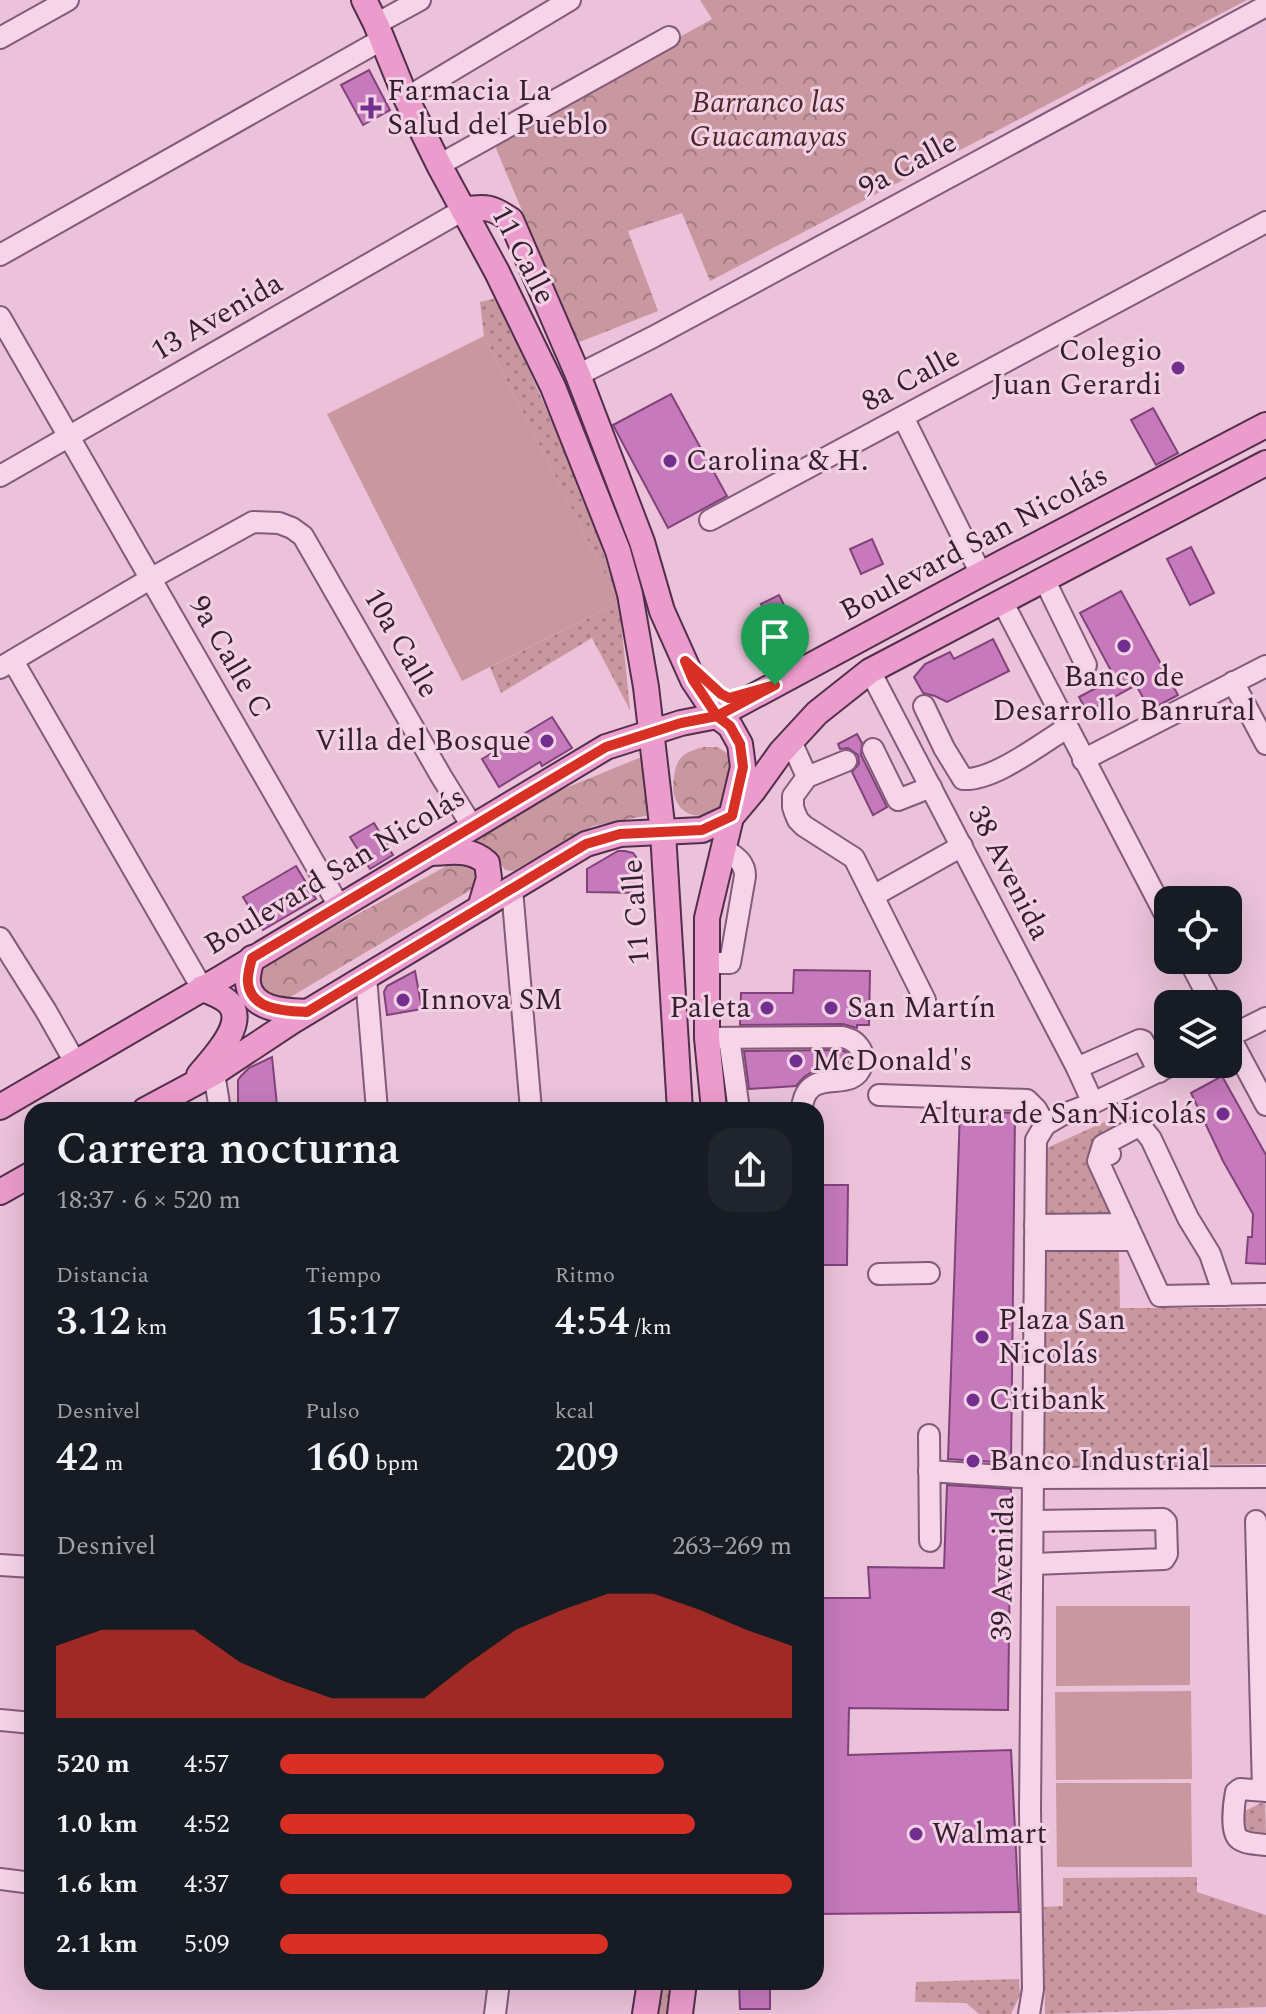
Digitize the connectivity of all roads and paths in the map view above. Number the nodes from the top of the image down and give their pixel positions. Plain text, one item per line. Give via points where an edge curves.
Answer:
1 (68, 0) edge
2 (364, 0) edge
3 (420, 0) edge
4 (570, 0) edge
5 (1266, 6) edge
6 (380, 32) junction
7 (669, 37) dead end
8 (0, 38) edge
9 (406, 98) junction
10 (439, 165) junction
11 (463, 210) junction
12 (1266, 222) edge
13 (0, 255) edge
14 (0, 317) edge
15 (578, 375) junction
16 (903, 417) junction
17 (1266, 425) edge
18 (68, 438) junction
19 (1266, 463) edge
20 (0, 476) edge
21 (710, 520) dead end
22 (981, 574) junction
23 (150, 579) junction
24 (1044, 579) junction
25 (1002, 601) junction
26 (685, 661) junction
27 (6, 664) edge
28 (1086, 665) dead end
29 (1266, 666) edge
30 (870, 671) junction
31 (1233, 682) junction
32 (775, 685) junction
33 (717, 716) junction
34 (1067, 728) junction
35 (651, 732) junction
36 (904, 735) junction
37 (791, 741) junction
38 (1266, 744) edge
39 (1083, 760) junction
40 (846, 761) dead end
41 (807, 777) junction
42 (931, 787) junction
43 (732, 816) junction
44 (472, 826) junction
45 (663, 833) junction
46 (962, 846) junction
47 (426, 853) junction
48 (512, 889) junction
49 (1154, 894) edge
50 (873, 896) junction
51 (339, 906) junction
52 (480, 908) junction
53 (0, 938) edge
54 (252, 958) junction
55 (366, 977) junction
56 (202, 988) junction
57 (925, 1000) dead end
58 (307, 1012) junction
59 (1266, 1018) edge
60 (1242, 1029) edge
61 (718, 1038) junction
62 (1154, 1053) edge
63 (1242, 1061) edge
64 (75, 1062) junction
65 (1077, 1068) junction
66 (1154, 1074) edge
67 (203, 1078) junction
68 (879, 1095) dead end
69 (160, 1102) edge
70 (216, 1102) edge
71 (376, 1102) edge
72 (530, 1102) edge
73 (680, 1102) edge
74 (714, 1102) edge
75 (737, 1102) edge
76 (803, 1102) edge
77 (1093, 1103) junction
78 (1266, 1105) edge
79 (0, 1107) edge
80 (1045, 1125) junction
81 (24, 1178) edge
82 (0, 1192) edge
83 (1131, 1232) junction
84 (1035, 1233) junction
85 (929, 1273) dead end
86 (879, 1274) dead end
87 (1266, 1294) edge
88 (1224, 1295) junction
89 (929, 1435) dead end
90 (929, 1471) junction
91 (1266, 1477) edge
92 (1034, 1478) junction
93 (1034, 1521) junction
94 (1256, 1521) dead end
95 (930, 1541) dead end
96 (1262, 1555) edge
97 (1033, 1564) junction
98 (0, 1565) edge
99 (24, 1566) edge
100 (1263, 1664) edge
101 (0, 1720) edge
102 (24, 1722) edge
103 (1264, 1791) edge
104 (1266, 1845) edge
105 (0, 1879) edge
106 (24, 1882) edge
107 (498, 1990) edge
108 (649, 1990) edge
109 (683, 1990) edge
110 (495, 2014) edge
111 (645, 2014) edge
112 (680, 2014) edge
113 (1029, 2014) edge

1 - 8 street
2 - 6 main road
3 - 6 street
4 - 9 street
5 - 15 street, 9a Calle
6 - 9 main road
6 - 13 street
7 - 10 street
9 - 10 main road
10 - 11 main road
11 - 15 main road, 11 Calle via 483,206 511,220
11 - 18 street, 13 Avenida
11 - 35 main road, 11 Calle via 553,387 618,551 638,636
12 - 16 street, 8a Calle
14 - 18 street
15 - 26 main road, 11 Calle via 642,542 662,611
16 - 21 street, 8a Calle
16 - 22 street
17 - 22 main road, Boulevard San Nicolás
18 - 20 street, 13 Avenida
18 - 23 street, 9a Calle C
19 - 24 main road
22 - 32 main road, Boulevard San Nicolás
23 - 27 street
23 - 44 street, 10a Calle via 253,522 279,523 303,536
23 - 51 street, 9a Calle C
24 - 25 main road
24 - 28 street
25 - 30 main road
25 - 34 street
26 - 32 main road via 729,698
26 - 33 main road, 11 Calle
27 - 56 street
29 - 31 street
30 - 36 street, 38 Avenida
30 - 37 main road
31 - 38 street
31 - 39 street
32 - 33 main road, Boulevard San Nicolás
33 - 35 main road, Boulevard San Nicolás
33 - 43 main road, 11 Calle via 740,744 743,767
34 - 36 street via 974,779 963,779 927,714
34 - 39 street
35 - 44 main road, Boulevard San Nicolás via 606,747
35 - 45 main road, 11 Calle
36 - 42 street, 38 Avenida
36 - 42 street via 870,751 898,800
37 - 41 street
37 - 43 main road
39 - 49 street
40 - 41 street
41 - 50 street via 793,796 798,820 854,858
42 - 46 street, 38 Avenida
43 - 45 main road via 702,830
43 - 61 main road, 11 Calle via 707,918 718,963
44 - 47 main road, Boulevard San Nicolás
45 - 48 main road via 620,834 586,844
45 - 73 main road, 11 Calle
46 - 50 street
46 - 65 street, 38 Avenida
47 - 51 main road, Boulevard San Nicolás
47 - 52 main road via 469,852 484,859 489,878
48 - 52 main road
48 - 72 street
50 - 57 street
51 - 54 main road, Boulevard San Nicolás
52 - 55 main road
53 - 64 street
54 - 56 main road, Boulevard San Nicolás
54 - 58 main road via 247,981 255,998 267,1007
55 - 58 main road
55 - 71 street
56 - 64 main road, Boulevard San Nicolás
56 - 67 main road via 230,1004 235,1013 234,1027
58 - 67 main road
59 - 60 street
61 - 74 main road, 11 Calle
61 - 75 street
61 - 76 street via 843,1037 858,1045 863,1060 856,1075 815,1085
62 - 65 street via 1140,1040
63 - 78 street
64 - 79 main road, Boulevard San Nicolás
65 - 77 street, 38 Avenida
66 - 77 street
67 - 69 main road
67 - 70 street
68 - 80 street via 1027,1100
77 - 80 street
80 - 84 street, 39 Avenida via 1036,1140
81 - 82 main road
83 - 84 street
83 - 88 street via 1160,1296
83 - 88 street via 1098,1161 1104,1156 1103,1145 1137,1127 1151,1139 1210,1254
84 - 92 street, 39 Avenida
85 - 86 street
87 - 88 street
89 - 90 street
90 - 92 street
90 - 95 street
91 - 92 street
92 - 93 street, 39 Avenida
93 - 97 street, 39 Avenida
93 - 97 street via 1163,1519 1167,1554 1164,1559
94 - 96 street
96 - 100 street
97 - 113 street, 39 Avenida
98 - 99 street
100 - 103 street
101 - 102 street
103 - 104 street via 1236,1792 1234,1831 1242,1841
105 - 106 street
107 - 110 street
108 - 111 main road
109 - 112 main road

